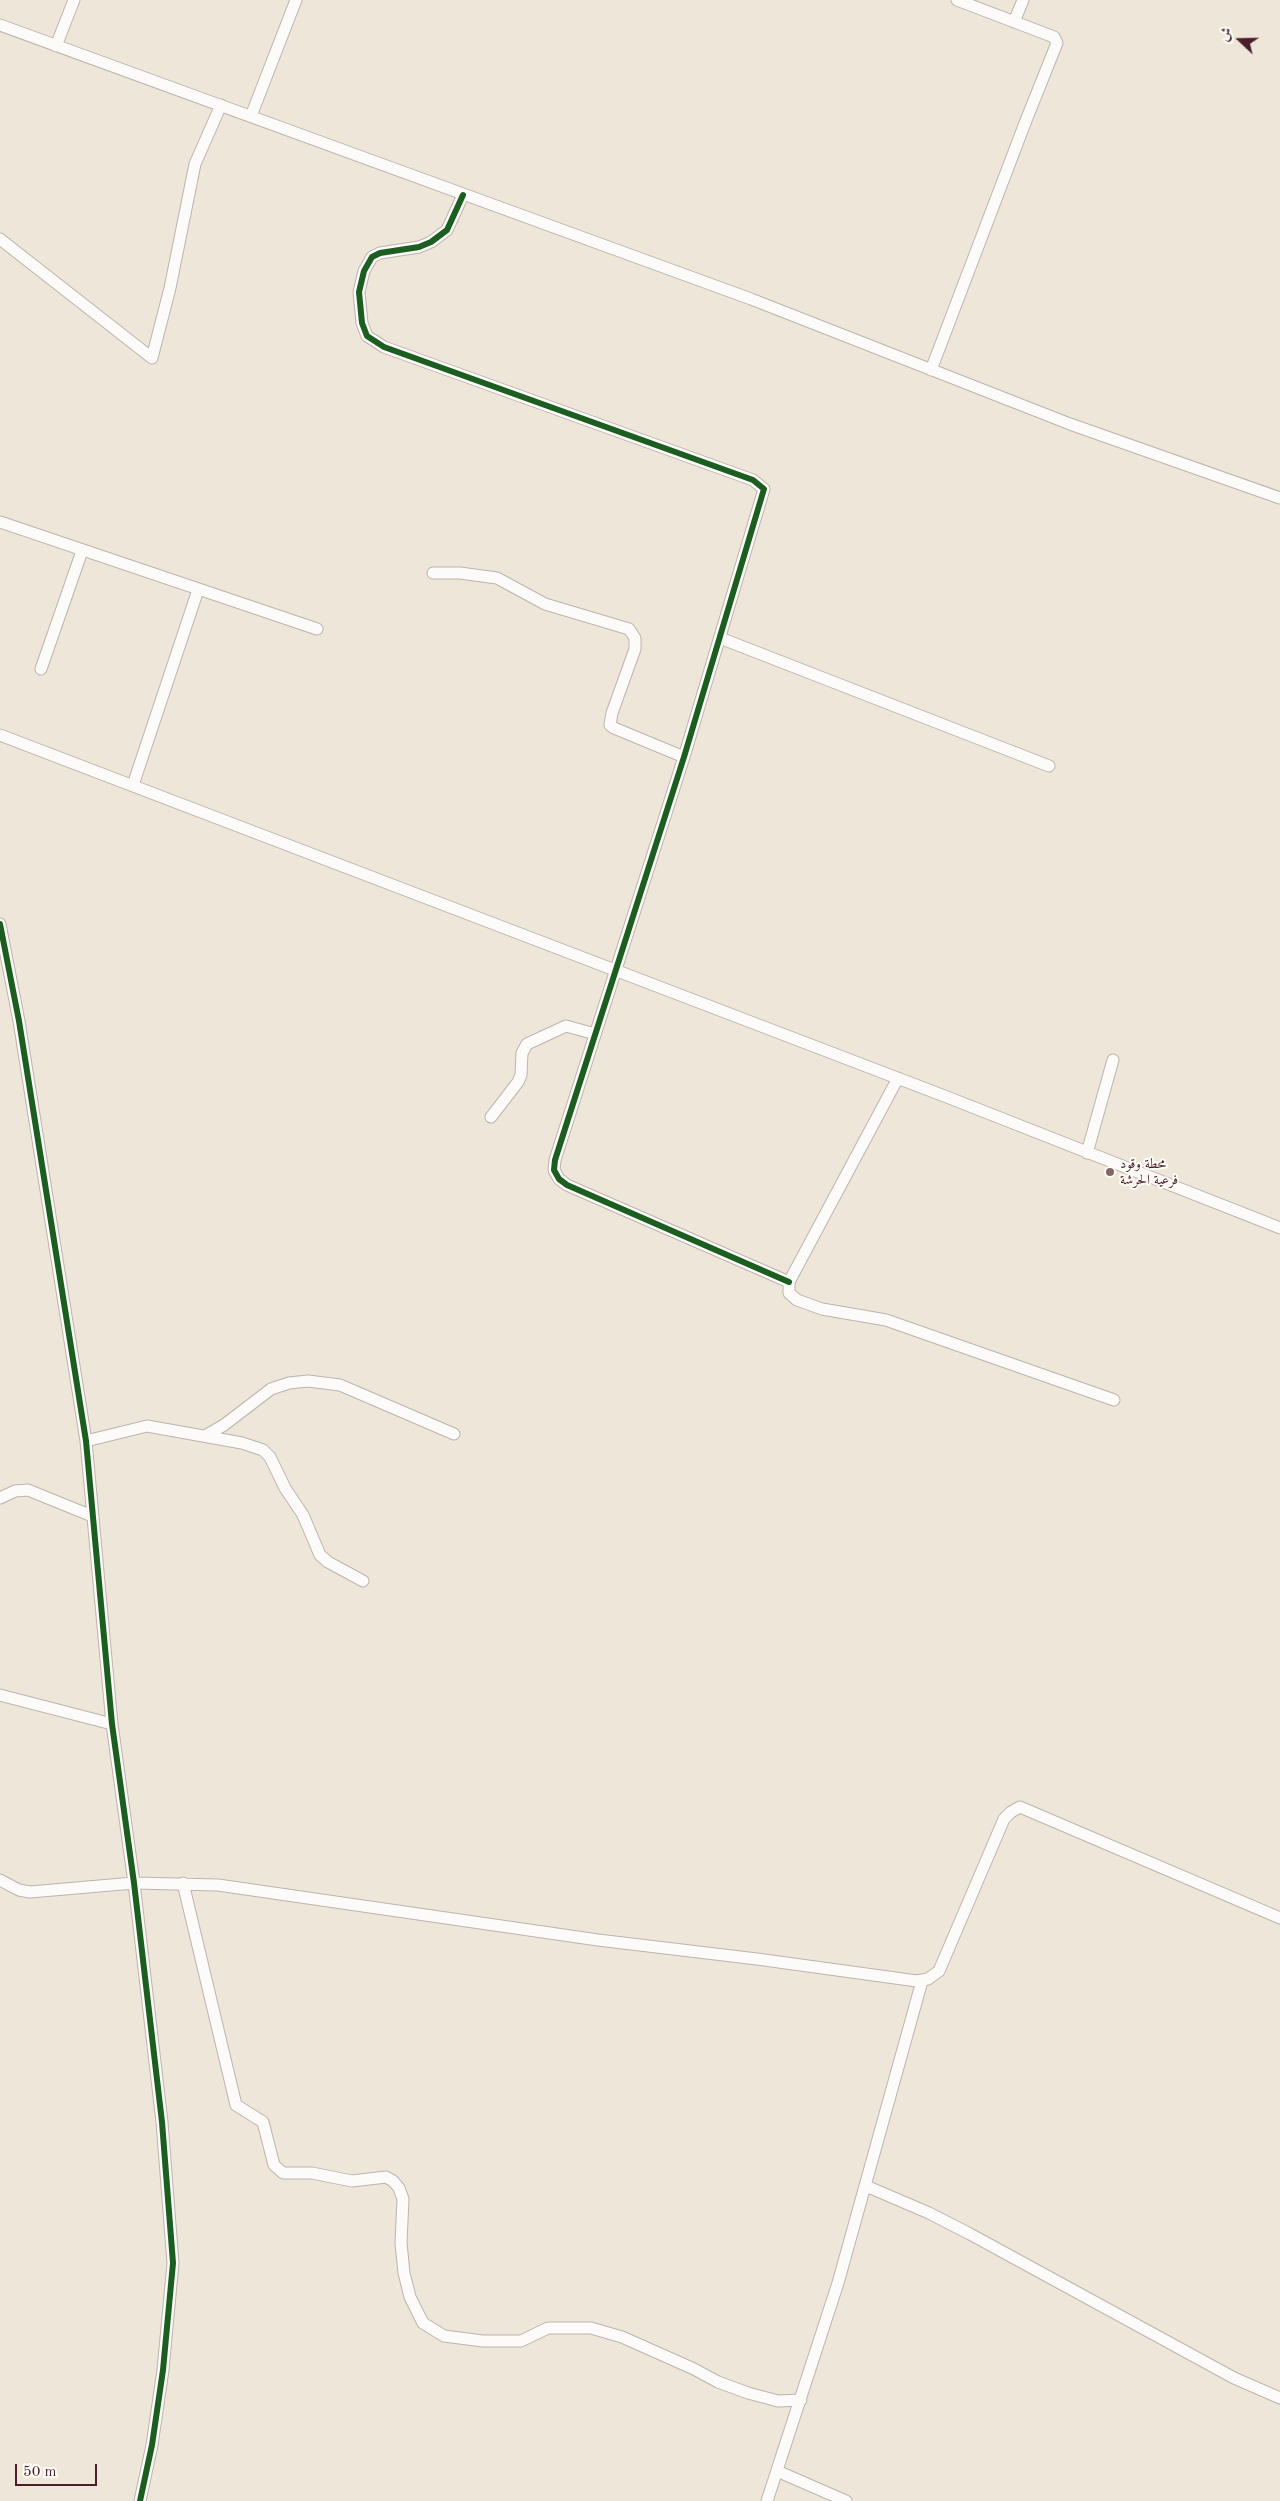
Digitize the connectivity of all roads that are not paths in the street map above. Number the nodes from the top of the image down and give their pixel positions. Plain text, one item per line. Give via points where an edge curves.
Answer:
1 (74, 0) edge
2 (296, 0) edge
3 (958, 0) edge
4 (1023, 0) edge
5 (1014, 22) junction
6 (0, 25) edge
7 (56, 46) junction
8 (221, 105) junction
9 (251, 116) junction
10 (463, 195) junction
11 (0, 239) edge
12 (932, 370) junction
13 (1280, 498) edge
14 (0, 522) edge
15 (82, 551) junction
16 (432, 573) dead end
17 (198, 590) junction
18 (317, 630) dead end
19 (720, 638) junction
20 (40, 669) dead end
21 (0, 735) edge
22 (684, 757) junction
23 (1049, 766) dead end
24 (133, 785) junction
25 (0, 924) edge
26 (615, 970) junction
27 (595, 1034) junction
28 (1113, 1060) dead end
29 (898, 1078) junction
30 (491, 1117) dead end
31 (1087, 1153) junction
32 (1280, 1228) edge
33 (790, 1282) junction
34 (1114, 1400) dead end
35 (454, 1434) dead end
36 (205, 1436) junction
37 (86, 1441) junction
38 (0, 1498) edge
39 (92, 1516) junction
40 (363, 1581) dead end
41 (0, 1696) edge
42 (112, 1724) junction
43 (0, 1880) edge
44 (134, 1883) junction
45 (183, 1883) junction
46 (1280, 1918) edge
47 (922, 1981) junction
48 (866, 2186) junction
49 (1280, 2398) edge
50 (801, 2400) junction
51 (777, 2471) junction
52 (140, 2501) edge
53 (767, 2501) edge
54 (846, 2501) edge

1 - 7 street
2 - 9 street
3 - 5 street
4 - 5 street
5 - 12 street via 1054,37 1056,49
6 - 7 street
7 - 8 street
8 - 9 street
8 - 11 street via 195,164 152,358
9 - 10 street
10 - 12 street via 751,299
10 - 19 street via 446,230 431,242 372,257 364,271 359,292 362,323 367,336 384,347 762,485 761,506
12 - 13 street via 1070,424
14 - 15 street
15 - 17 street
15 - 20 street
16 - 22 street via 497,578 553,607 628,629 635,638 635,649 610,724
17 - 18 street
17 - 24 street
19 - 22 street
19 - 23 street
21 - 24 street
22 - 26 street
24 - 26 street
25 - 37 street via 19,1020
26 - 27 street
26 - 29 street
27 - 30 street via 566,1026 527,1044 522,1052 518,1082
27 - 33 street via 554,1165 559,1179
28 - 31 street
29 - 31 street
29 - 33 street
31 - 32 street
33 - 34 street via 791,1296 810,1305 886,1320
35 - 36 street via 346,1388 328,1382 308,1381 271,1389
36 - 37 street via 147,1426
36 - 40 street via 248,1445 266,1453 303,1515 320,1555
37 - 39 street
38 - 39 street via 15,1491 28,1490
39 - 42 street
41 - 42 street
42 - 44 street
43 - 44 street via 30,1892
44 - 45 street
44 - 52 street via 162,2122 173,2263 163,2370
45 - 47 street via 218,1885 598,1940
45 - 50 street via 236,2105 262,2122 274,2165 283,2174 312,2172 352,2181 386,2177 393,2181 403,2200 401,2243 404,2274 423,2323 444,2336 483,2340 521,2341 548,2328 591,2328 622,2337 748,2393 778,2401
46 - 47 street via 1020,1807 1004,1819 938,1971
47 - 48 street
48 - 49 street via 962,2230 1234,2378
48 - 50 street
50 - 51 street
51 - 53 street
51 - 54 street

